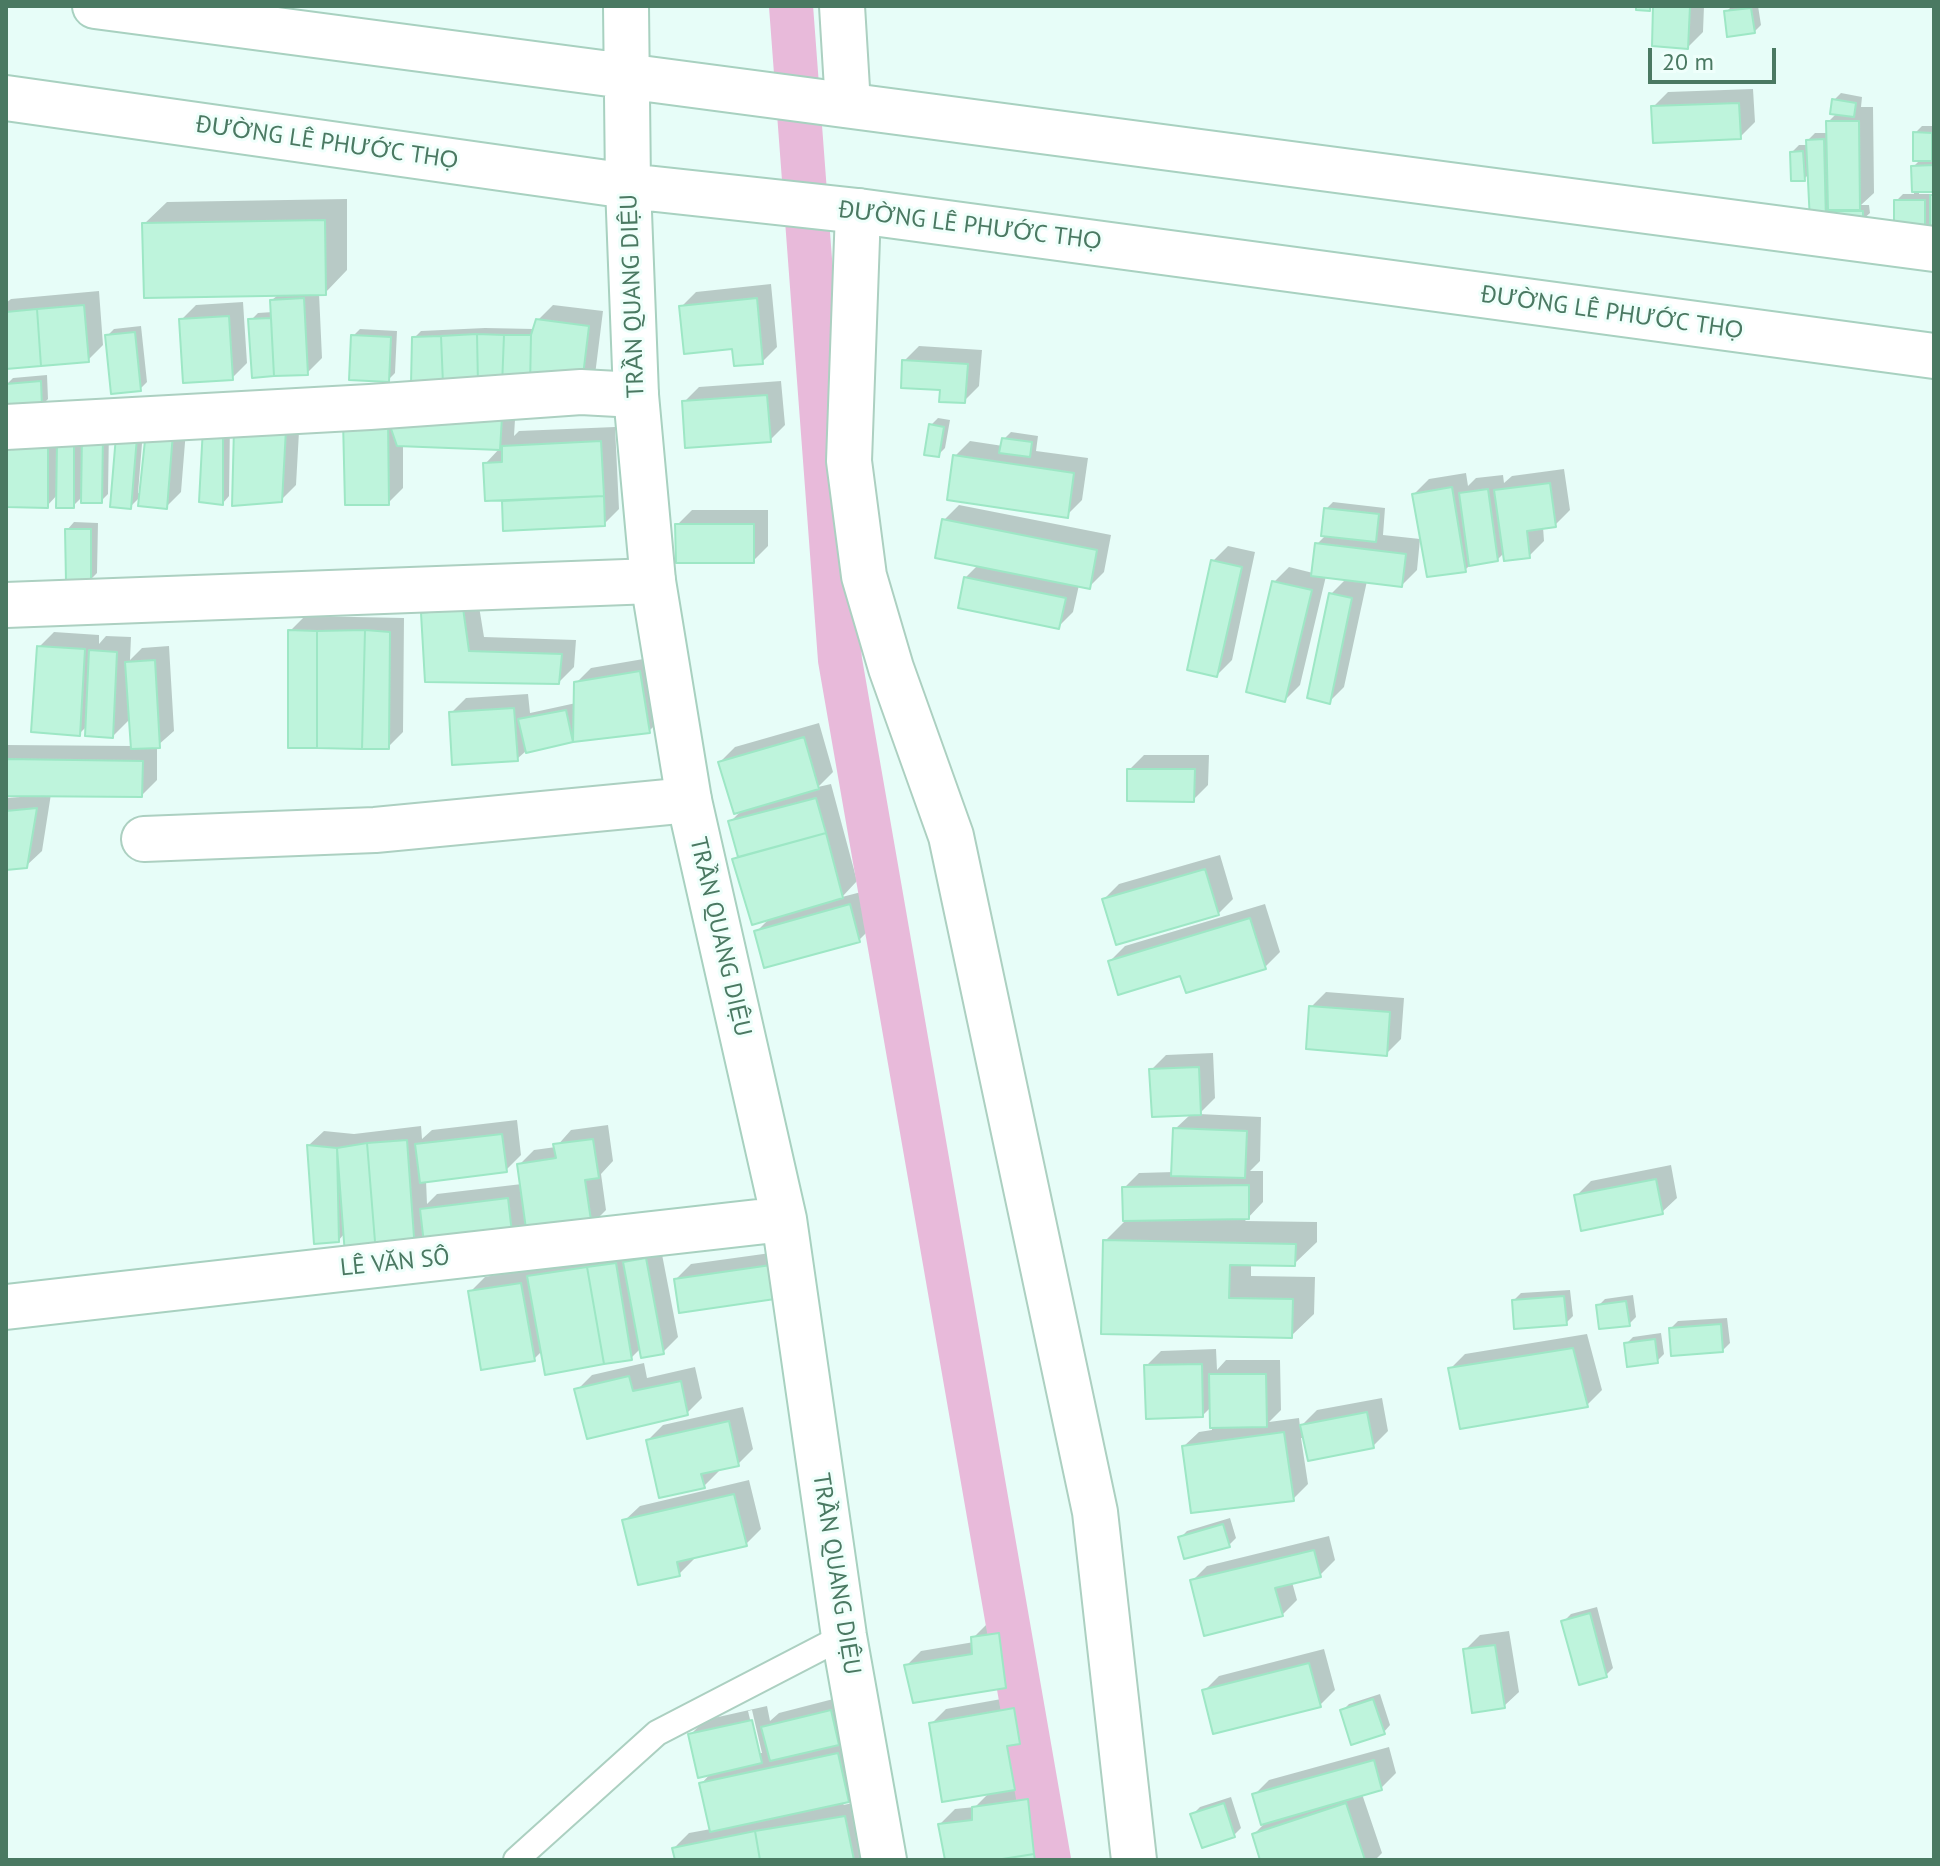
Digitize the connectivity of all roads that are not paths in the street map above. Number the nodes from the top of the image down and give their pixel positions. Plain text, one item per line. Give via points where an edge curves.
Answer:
1 (95, 6) edge
2 (626, 6) edge
3 (842, 6) edge
4 (628, 76) junction
5 (6, 98) edge
6 (842, 105) junction
7 (628, 186) junction
8 (846, 210) junction
9 (1934, 249) edge
10 (1934, 356) edge
11 (636, 395) junction
12 (6, 427) edge
13 (653, 581) junction
14 (6, 605) edge
15 (689, 800) junction
16 (144, 839) dead end
17 (784, 1219) junction
18 (6, 1307) edge
19 (844, 1636) junction
20 (516, 1860) edge
21 (884, 1860) edge
22 (1134, 1860) edge

1 - 4 street
2 - 4 street, TRẦN QUANG DIỆU
3 - 6 street
4 - 6 street
4 - 7 street, TRẦN QUANG DIỆU
5 - 7 street, ĐƯỜNG LÊ PHƯỚC THỌ
6 - 9 street
7 - 8 street, ĐƯỜNG LÊ PHƯỚC THỌ
7 - 11 street, TRẦN QUANG DIỆU
8 - 10 street, ĐƯỜNG LÊ PHƯỚC THỌ
8 - 22 street via 849,461 864,576 951,836 1095,1512
11 - 12 street via 581,392
11 - 13 street, TRẦN QUANG DIỆU
13 - 14 street
13 - 15 street, TRẦN QUANG DIỆU
15 - 16 street via 375,830
15 - 17 street, TRẦN QUANG DIỆU
17 - 18 street, LÊ VĂN SÔ
17 - 19 street, TRẦN QUANG DIỆU
19 - 20 lane via 657,1733
19 - 21 street, TRẦN QUANG DIỆU

